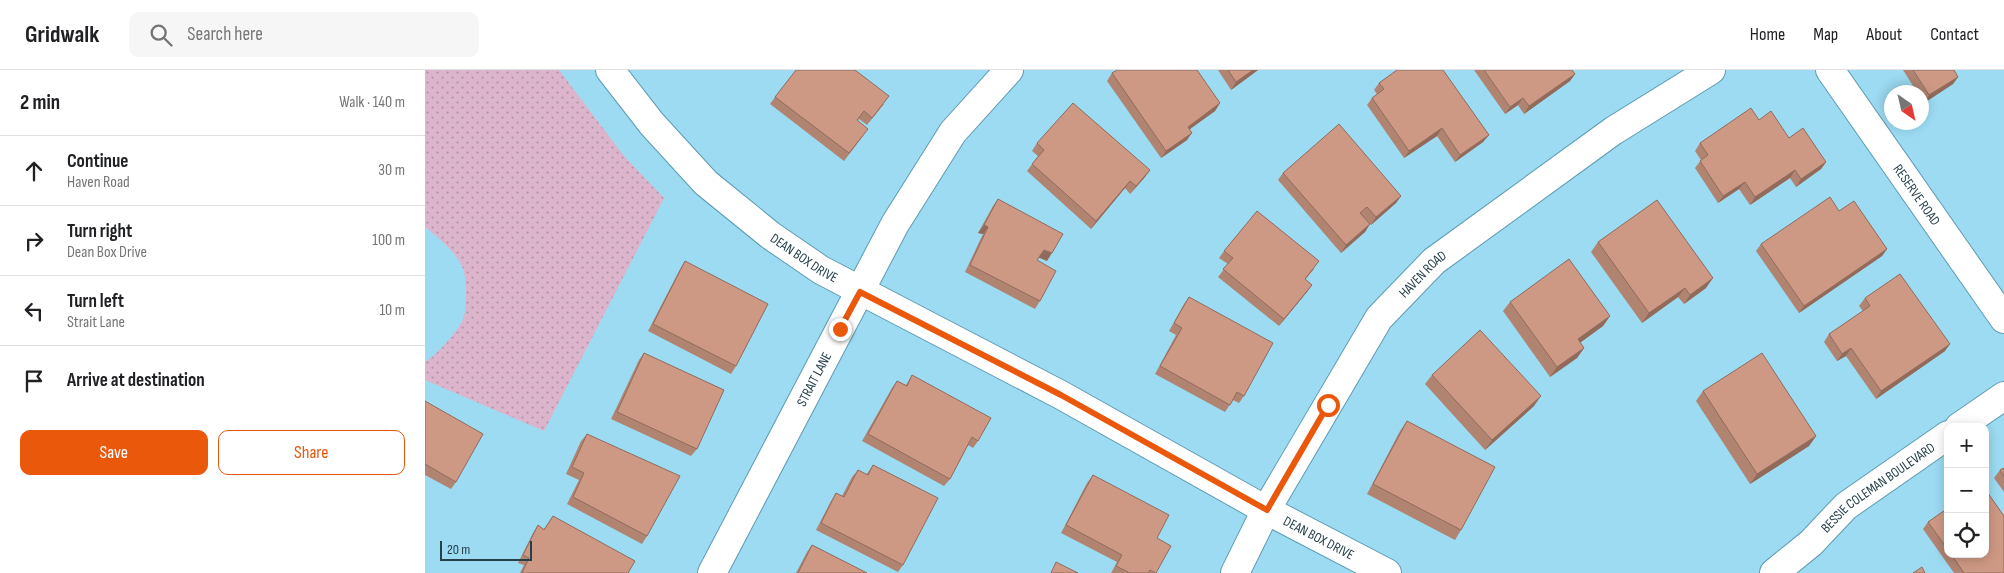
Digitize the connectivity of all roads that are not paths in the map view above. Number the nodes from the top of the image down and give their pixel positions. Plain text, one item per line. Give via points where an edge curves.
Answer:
1 (610, 70) edge
2 (1009, 70) edge
3 (1711, 70) edge
4 (1830, 70) edge
5 (860, 292) junction
6 (2004, 319) edge
7 (2004, 396) edge
8 (1965, 423) edge
9 (1944, 438) edge
10 (1267, 510) junction
11 (1811, 543) junction
12 (712, 573) edge
13 (1235, 573) edge
14 (1387, 573) edge
15 (1775, 573) edge
16 (1794, 573) edge

1 - 5 street, DEAN BOX DRIVE via 652,124 706,183 770,235
2 - 5 street, STRAIT LANE via 953,132 895,224
3 - 10 street, HAVEN ROAD via 1613,131 1434,262 1379,318
4 - 6 street, RESERVE ROAD
5 - 10 street, DEAN BOX DRIVE via 1061,395
5 - 12 street, STRAIT LANE
7 - 8 street
9 - 11 street, BESSIE COLEMAN BOULEVARD via 1846,506
10 - 13 street, HAVEN ROAD
10 - 14 street, DEAN BOX DRIVE
11 - 15 street, BESSIE COLEMAN BOULEVARD
11 - 16 street, BESSIE COLEMAN BOULEVARD

